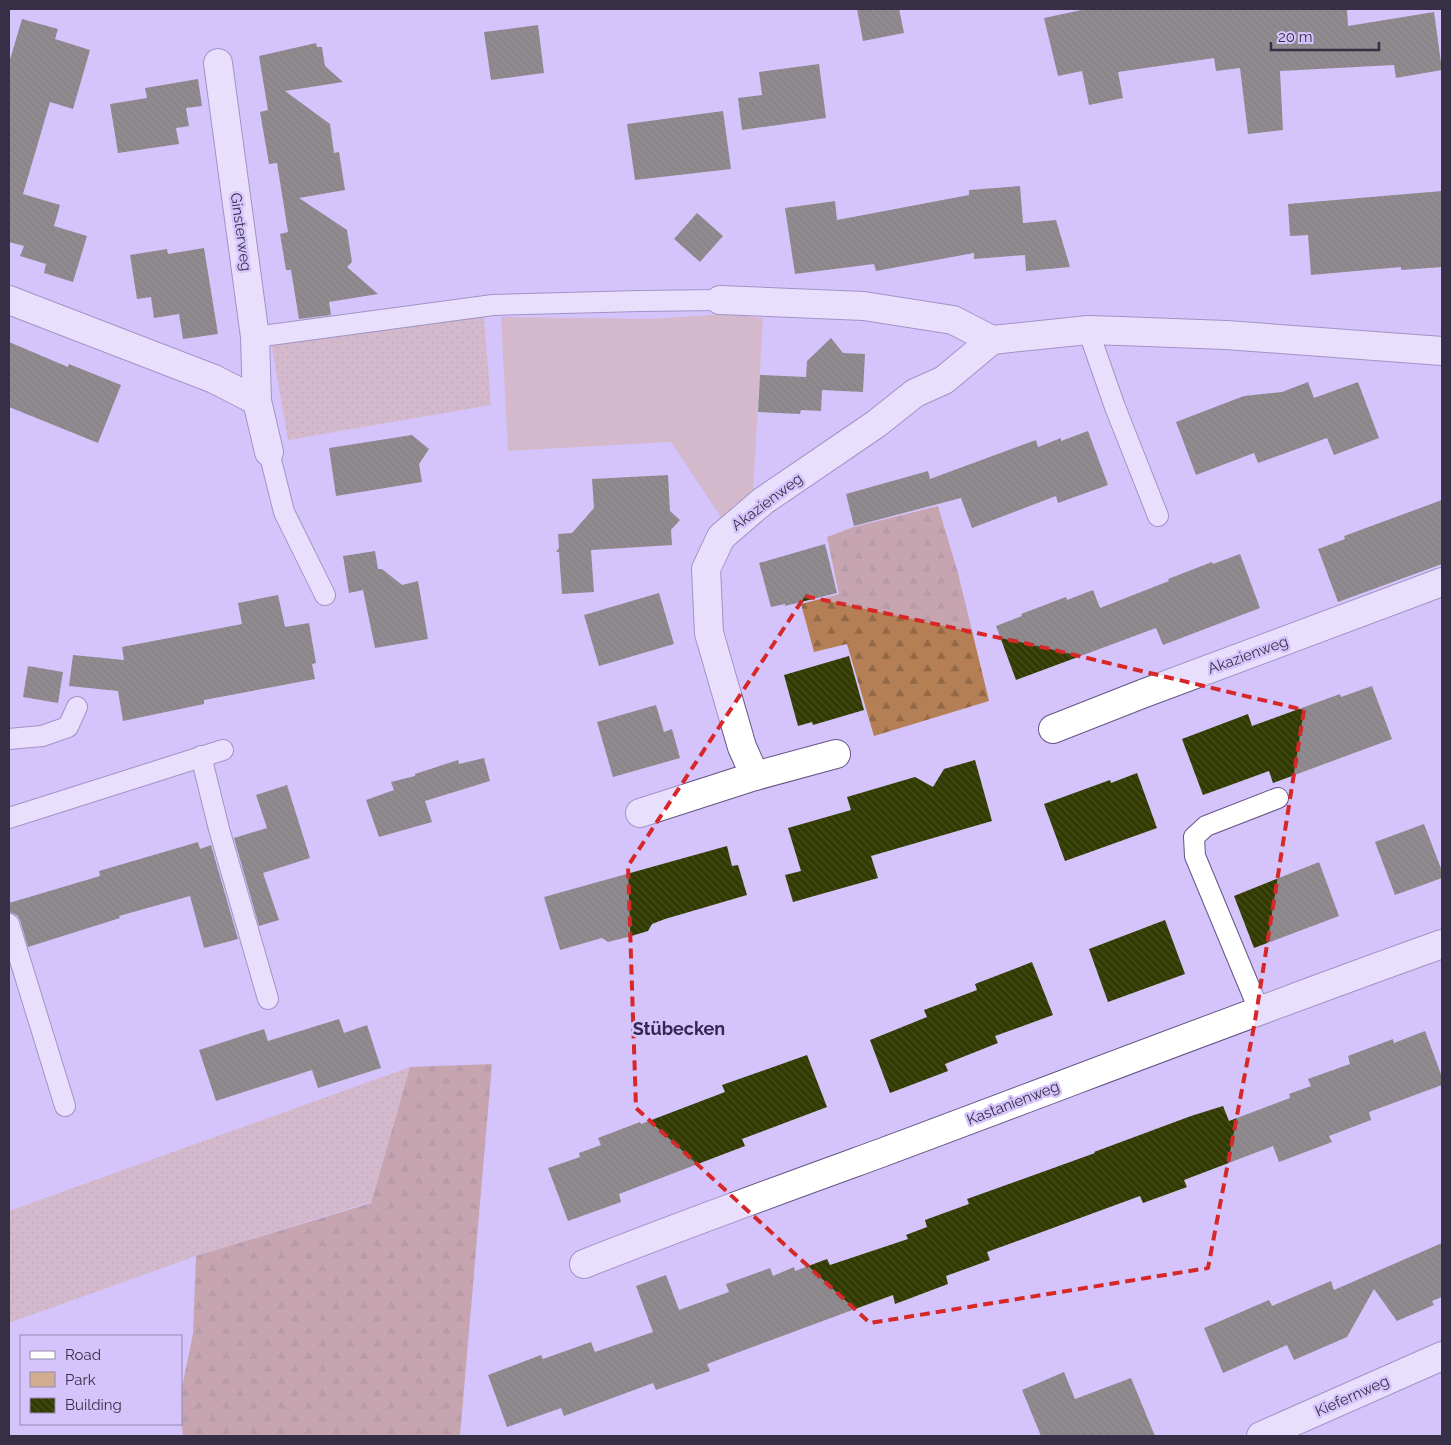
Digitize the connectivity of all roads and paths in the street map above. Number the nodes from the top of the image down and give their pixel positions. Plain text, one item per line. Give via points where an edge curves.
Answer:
1 (218, 63) dead end
2 (9, 300) edge
3 (720, 300) joint
4 (1088, 330) junction
5 (256, 337) junction
6 (992, 340) junction
7 (1442, 351) edge
8 (257, 401) junction
9 (269, 452) joint
10 (1158, 516) dead end
11 (1442, 582) edge
12 (325, 595) dead end
13 (77, 707) dead end
14 (1053, 728) dead end
15 (9, 739) edge
16 (223, 750) dead end
17 (836, 754) dead end
18 (201, 756) junction
19 (755, 776) junction
20 (1278, 798) dead end
21 (640, 813) dead end
22 (9, 818) edge
23 (9, 924) edge
24 (1442, 944) edge
25 (268, 999) dead end
26 (1259, 1010) junction
27 (65, 1106) dead end
28 (584, 1264) dead end
29 (1442, 1356) edge
30 (1261, 1436) edge

1 - 5 street, Ginsterweg
2 - 8 street via 214,379
3 - 5 lane via 493,305
3 - 6 street via 864,306 953,320
4 - 6 street
4 - 7 street via 1226,335
4 - 10 lane
5 - 8 street, Ginsterweg
6 - 19 street, Akazienweg via 944,380 915,393 763,502 721,538 706,569 708,633 739,738
8 - 9 street, Ginsterweg
9 - 12 lane via 284,512
11 - 14 street, Akazienweg
13 - 15 lane via 68,726 42,736
16 - 18 lane
17 - 19 street
18 - 22 lane
18 - 25 lane
19 - 21 street
20 - 26 lane via 1206,826 1194,837 1195,856
23 - 27 lane
24 - 26 street, Kastanienweg
26 - 28 street, Kastanienweg
29 - 30 street, Kiefernweg

